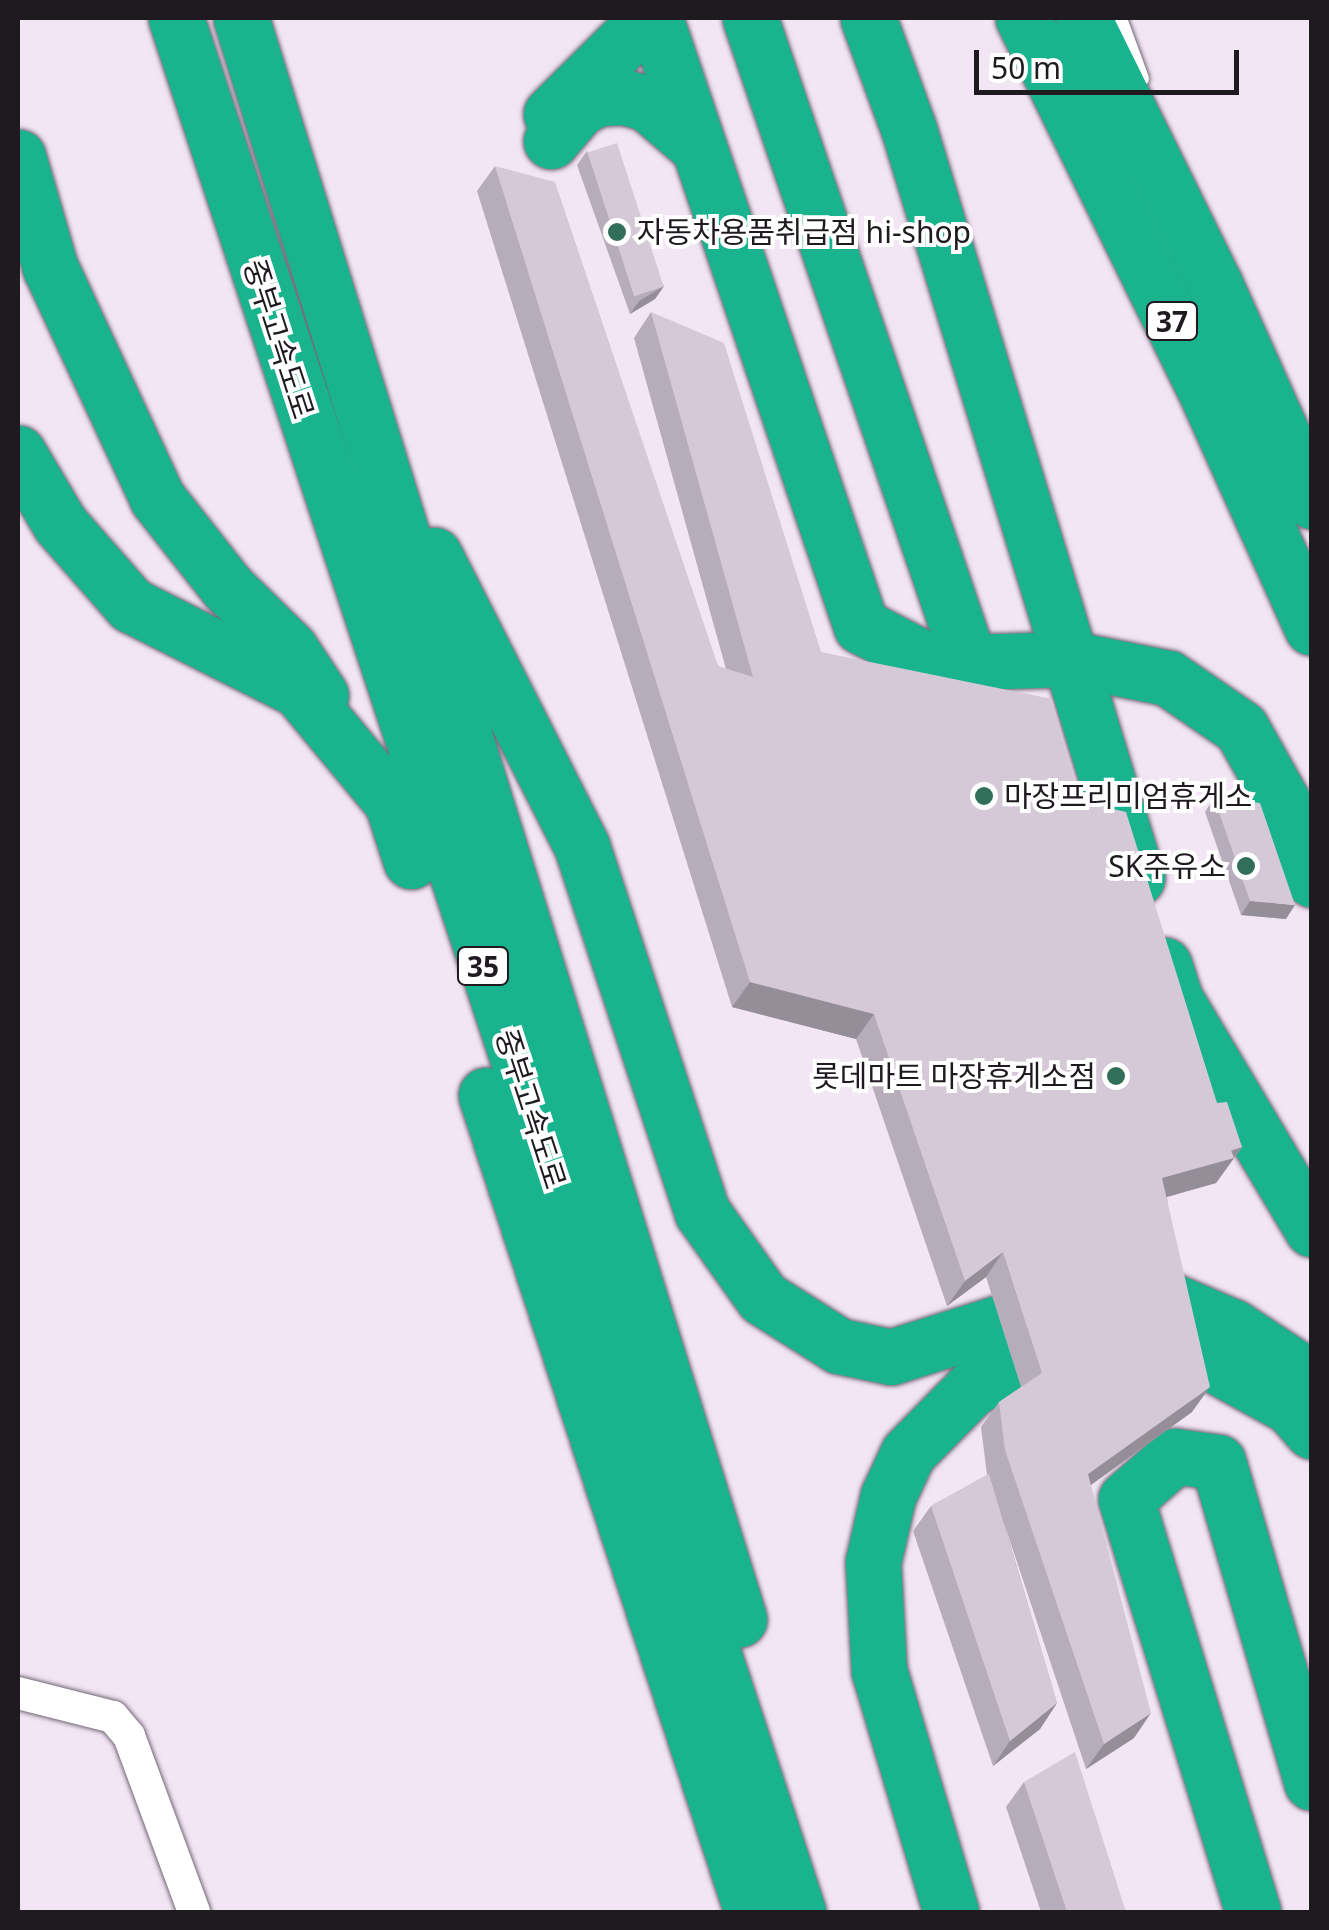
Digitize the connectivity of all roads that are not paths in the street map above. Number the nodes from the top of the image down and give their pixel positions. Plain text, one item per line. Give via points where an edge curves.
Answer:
1 (176, 18) edge
2 (241, 18) edge
3 (651, 18) edge
4 (750, 18) edge
5 (868, 18) edge
6 (1023, 18) edge
7 (1083, 18) edge
8 (1120, 18) edge
9 (1145, 89) dead end
10 (1158, 124) dead end
11 (697, 146) junction
12 (18, 157) edge
13 (1216, 284) junction
14 (369, 426) junction
15 (18, 453) edge
16 (1312, 501) edge
17 (1312, 628) edge
18 (1073, 659) junction
19 (970, 662) junction
20 (380, 787) junction
21 (1312, 880) edge
22 (1312, 1230) edge
23 (1312, 1379) edge
24 (1312, 1431) edge
25 (18, 1693) edge
26 (1312, 1783) edge
27 (194, 1912) edge
28 (752, 1912) edge
29 (798, 1912) edge
30 (833, 1912) edge
31 (951, 1912) edge
32 (1253, 1912) edge

1 - 29 highway, 중부고속도로 / 35
2 - 14 highway, 중부고속도로 / 35
3 - 11 highway
3 - 11 highway via 541,138 598,98 624,97 647,103
4 - 19 highway
5 - 18 highway via 909,130 1030,542
6 - 17 highway, 37 via 1203,385
7 - 13 highway, 37
8 - 9 lane
10 - 13 lane
11 - 19 highway via 861,626 932,663
12 - 20 highway via 50,268 157,498 228,587 290,649
13 - 16 highway, 37
14 - 30 highway, 중부고속도로 / 35
14 - 31 highway via 582,847 702,1212 764,1298 839,1346 891,1358 1005,1346 908,1453 888,1496 873,1562 879,1671
15 - 20 highway via 60,524 131,605 299,690
18 - 19 highway
18 - 21 highway via 1168,678 1241,728 1282,801
18 - 22 highway via 1175,999
20 - 28 highway via 392,802
23 - 24 highway via 1233,1326 1176,1324 1291,1407
25 - 27 street via 97,1711 130,1736
26 - 32 highway via 1218,1462 1175,1456 1126,1499

